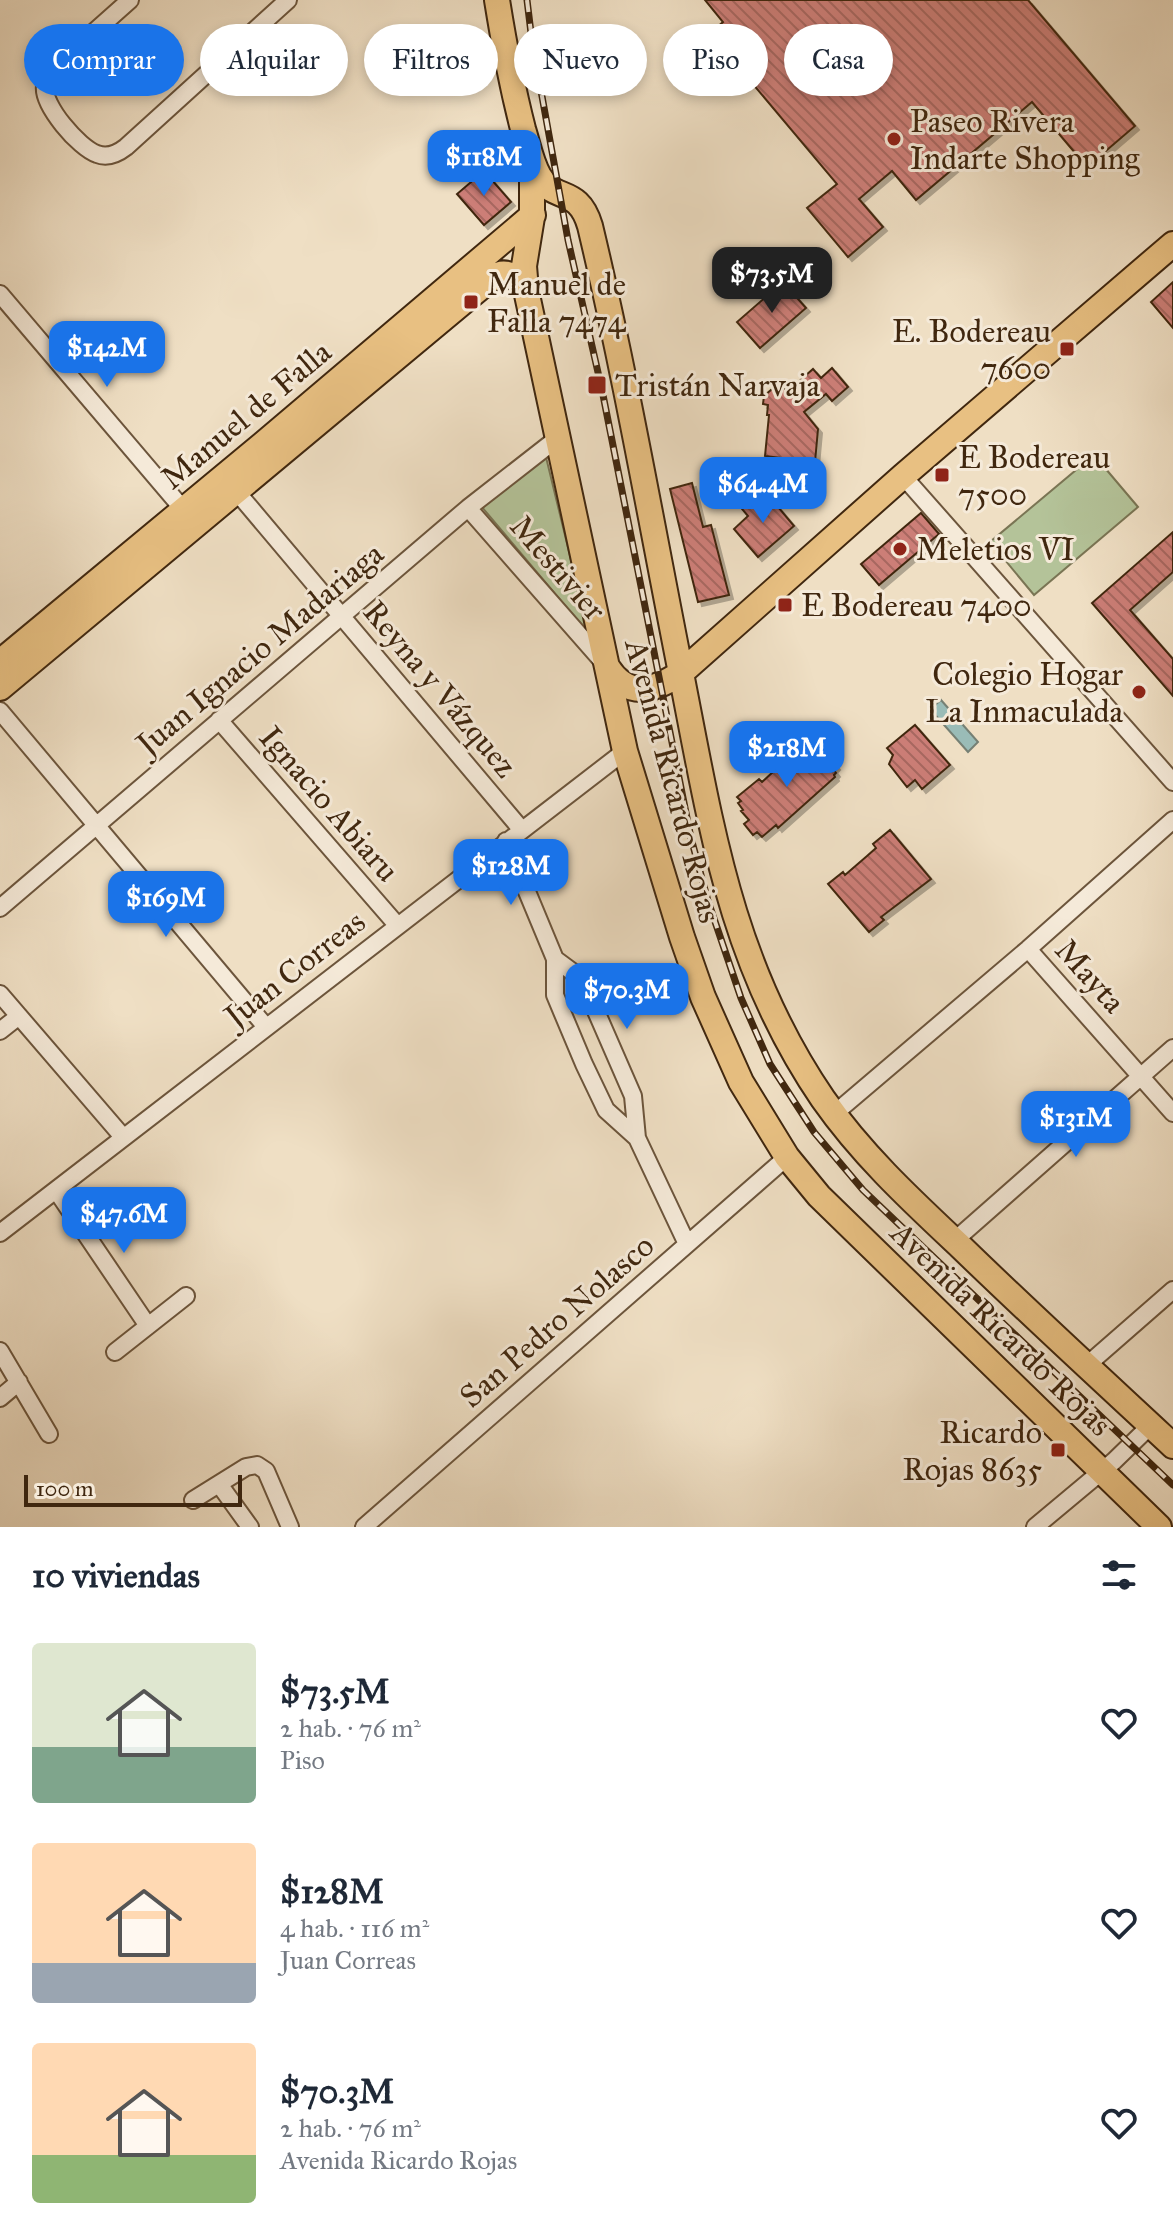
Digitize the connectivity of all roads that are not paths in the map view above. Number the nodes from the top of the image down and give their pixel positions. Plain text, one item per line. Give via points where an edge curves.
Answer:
1 (130, 0) edge
2 (288, 0) edge
3 (497, 0) edge
4 (531, 156) junction
5 (532, 217) junction
6 (590, 226) junction
7 (1173, 244) edge
8 (526, 290) junction
9 (0, 294) edge
10 (559, 437) junction
11 (903, 476) junction
12 (230, 484) junction
13 (468, 508) junction
14 (189, 517) junction
15 (343, 616) junction
16 (0, 662) edge
17 (606, 666) junction
18 (681, 673) junction
19 (0, 688) edge
20 (0, 711) edge
21 (219, 720) junction
22 (625, 751) junction
23 (1173, 782) edge
24 (1173, 820) edge
25 (97, 825) junction
26 (521, 829) junction
27 (506, 841) junction
28 (0, 908) edge
29 (397, 925) junction
30 (1028, 949) junction
31 (555, 959) junction
32 (0, 994) edge
33 (19, 1016) junction
34 (266, 1027) junction
35 (0, 1031) edge
36 (1173, 1048) edge
37 (1141, 1076) junction
38 (1173, 1113) edge
39 (834, 1114) junction
40 (123, 1137) junction
41 (637, 1138) junction
42 (787, 1157) junction
43 (56, 1190) junction
44 (0, 1233) edge
45 (954, 1241) junction
46 (687, 1244) junction
47 (1173, 1290) edge
48 (186, 1296) dead end
49 (148, 1326) junction
50 (0, 1351) edge
51 (115, 1352) dead end
52 (1086, 1366) junction
53 (19, 1382) junction
54 (0, 1398) edge
55 (1151, 1425) junction
56 (49, 1434) dead end
57 (1173, 1446) edge
58 (1101, 1471) junction
59 (219, 1484) junction
60 (193, 1500) dead end
61 (250, 1527) edge
62 (290, 1527) edge
63 (364, 1527) edge
64 (1035, 1527) edge
65 (1159, 1527) edge

1 - 2 street via 48,75 45,86 51,109 98,154 126,147
3 - 4 main road, Avenida Ricardo Rojas
4 - 5 main road, Avenida Ricardo Rojas
4 - 6 main road, Avenida Ricardo Rojas via 543,182 573,198
5 - 6 main road via 544,208 566,204 578,209
5 - 8 main road, Avenida Ricardo Rojas via 524,256
5 - 12 main road, Manuel de Falla
6 - 18 main road, Avenida Ricardo Rojas
7 - 11 main road
8 - 10 main road, Avenida Ricardo Rojas
8 - 12 main road, Manuel de Falla via 509,274 497,274
9 - 14 street
10 - 13 street, Juan Ignacio Madariaga
10 - 17 main road, Avenida Ricardo Rojas
11 - 18 main road
11 - 23 street
12 - 14 main road, Manuel de Falla
12 - 15 street, Reyna y Vázquez
13 - 15 street, Juan Ignacio Madariaga
13 - 17 street, Mestivier
14 - 16 main road, Manuel de Falla
14 - 19 main road, Manuel de Falla
15 - 21 street, Juan Ignacio Madariaga
15 - 26 street, Reyna y Vázquez
17 - 18 main road via 622,685 634,689 666,683
17 - 22 main road, Avenida Ricardo Rojas
18 - 39 main road, Avenida Ricardo Rojas via 713,838 740,935 781,1028
20 - 25 street
21 - 25 street, Juan Ignacio Madariaga
21 - 29 street, Ignacio Abiaru
22 - 26 street, Juan Correas
22 - 42 main road, Avenida Ricardo Rojas via 703,997 741,1082
24 - 30 street
25 - 28 street, Juan Ignacio Madariaga
25 - 34 street
26 - 27 street, Juan Correas
27 - 29 street, Juan Correas
27 - 31 street
29 - 34 street, Juan Correas
30 - 37 street, Mayta
30 - 39 street
31 - 41 street via 582,979 633,1096
31 - 41 street via 555,995 584,1064 606,1110
32 - 33 street
33 - 35 street
33 - 40 street
34 - 40 street, Juan Correas
36 - 37 street
37 - 38 street, Mayta
37 - 45 street
39 - 45 main road, Avenida Ricardo Rojas via 887,1177
40 - 43 street, Juan Correas
41 - 46 street
42 - 46 street, San Pedro Nolasco
42 - 58 main road, Avenida Ricardo Rojas via 848,1225
43 - 44 street, Juan Correas
43 - 49 street
45 - 52 main road, Avenida Ricardo Rojas
46 - 63 street, San Pedro Nolasco
47 - 52 street
48 - 49 street
49 - 51 street
50 - 53 street
52 - 55 main road, Avenida Ricardo Rojas
53 - 54 street
53 - 56 street
55 - 57 main road, Avenida Ricardo Rojas
55 - 58 street
58 - 64 street
58 - 65 main road, Avenida Ricardo Rojas
59 - 60 street
59 - 61 street
59 - 62 street via 257,1465 266,1471

